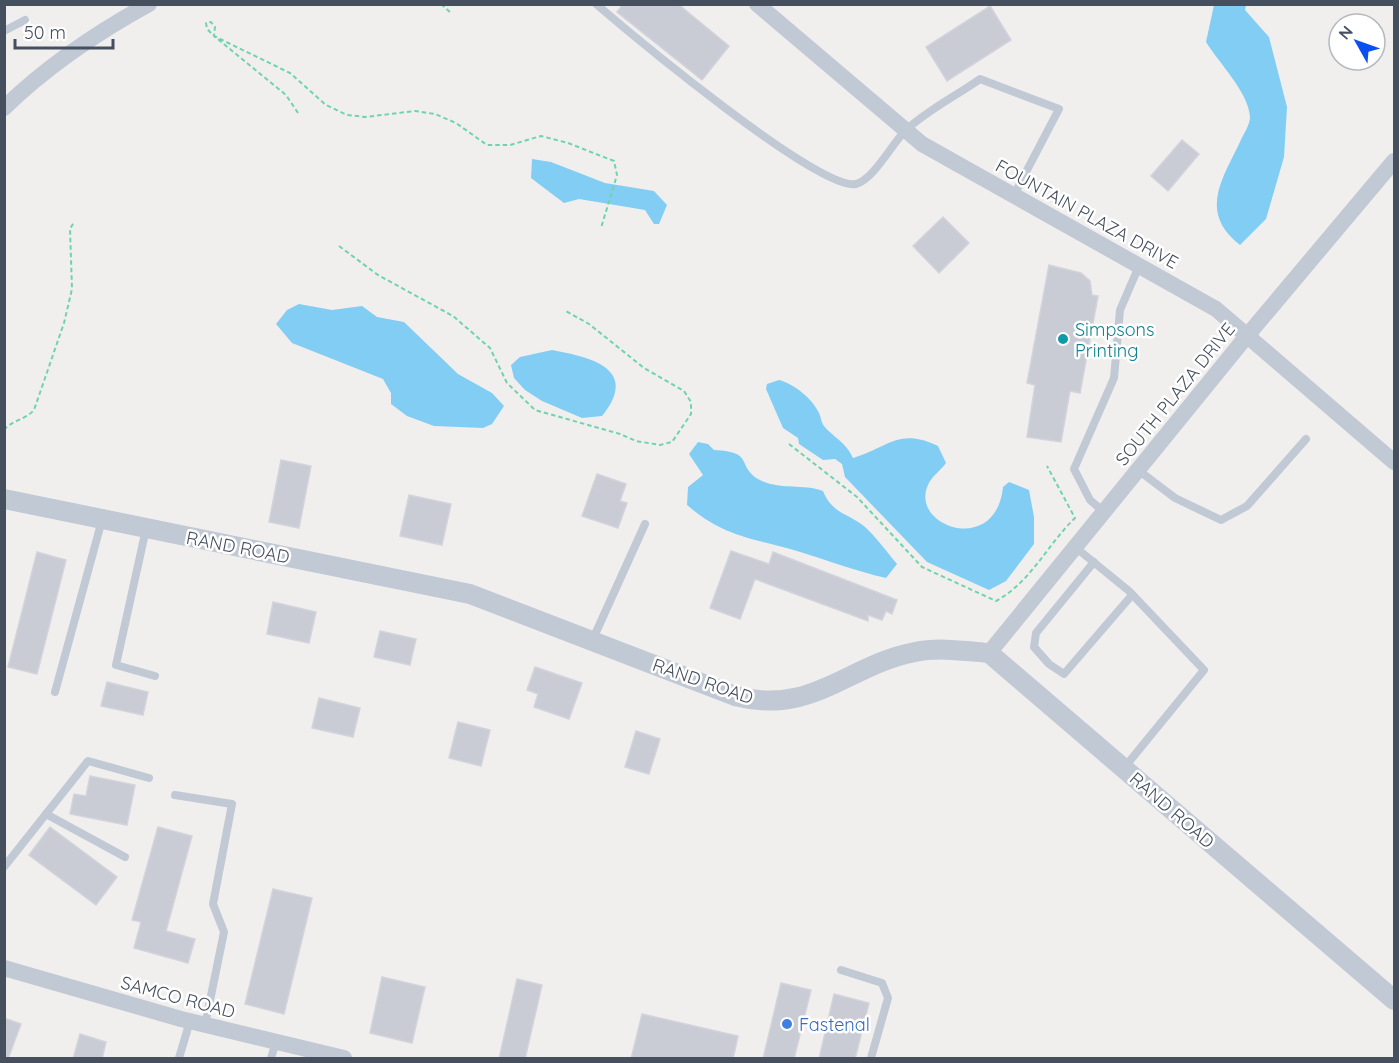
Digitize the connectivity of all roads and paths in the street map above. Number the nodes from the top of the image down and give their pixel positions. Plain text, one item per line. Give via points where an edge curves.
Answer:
1 (149, 4) edge
2 (441, 4) edge
3 (596, 4) edge
4 (757, 4) edge
5 (452, 14) dead end
6 (25, 21) dead end
7 (4, 31) edge
8 (4, 108) edge
9 (298, 113) dead end
10 (906, 131) junction
11 (1395, 161) edge
12 (1014, 195) junction
13 (74, 222) dead end
14 (601, 228) dead end
15 (339, 246) dead end
16 (1139, 266) junction
17 (564, 310) dead end
18 (1246, 337) junction
19 (4, 430) edge
20 (1306, 440) dead end
21 (789, 444) dead end
22 (1395, 462) edge
23 (1047, 466) dead end
24 (1138, 470) junction
25 (4, 499) edge
26 (1104, 512) junction
27 (103, 519) junction
28 (645, 524) dead end
29 (147, 528) junction
30 (1075, 547) junction
31 (1094, 562) junction
32 (1132, 595) junction
33 (592, 641) junction
34 (989, 653) junction
35 (155, 676) dead end
36 (55, 692) dead end
37 (1124, 769) junction
38 (149, 778) dead end
39 (175, 795) dead end
40 (46, 814) junction
41 (124, 857) dead end
42 (4, 867) edge
43 (4, 968) edge
44 (841, 970) dead end
45 (1395, 1000) edge
46 (197, 1023) junction
47 (276, 1042) junction
48 (179, 1059) edge
49 (271, 1059) edge
50 (344, 1059) edge
51 (872, 1059) edge

1 - 8 street via 56,64
2 - 5 path
3 - 10 lane via 776,145 834,180 854,184 865,179
4 - 10 street, FOUNTAIN PLAZA DRIVE
6 - 7 lane
9 - 14 path via 286,95 214,36 290,73 326,105 347,115 365,117 415,111 435,114 456,123 487,145 498,147 531,137 550,138 614,161 615,182
10 - 12 street, FOUNTAIN PLAZA DRIVE via 922,144
10 - 12 lane via 980,79 1059,109
11 - 18 street, SOUTH PLAZA DRIVE
12 - 16 street, FOUNTAIN PLAZA DRIVE
13 - 19 path via 70,229 72,289 64,323 34,410
15 - 17 path via 378,275 459,321 490,348 507,383 535,410 636,441 660,446 672,442 691,414 691,402 684,391 644,368 589,324
16 - 18 street, FOUNTAIN PLAZA DRIVE via 1216,309
16 - 26 lane via 1120,310 1114,378 1074,469 1090,500
18 - 22 street, FOUNTAIN PLAZA DRIVE
18 - 24 street, SOUTH PLAZA DRIVE
20 - 24 lane via 1247,506 1221,520 1175,498
21 - 23 path via 857,496 922,567 996,601 1010,593 1038,565 1057,535 1075,518
24 - 26 street, SOUTH PLAZA DRIVE
25 - 27 street, RAND ROAD
26 - 30 street, SOUTH PLAZA DRIVE
27 - 29 street, RAND ROAD
27 - 36 lane
28 - 33 lane
29 - 33 street, RAND ROAD via 470,594
29 - 35 lane via 116,665
30 - 31 lane
30 - 34 street, SOUTH PLAZA DRIVE
31 - 32 lane
31 - 32 lane via 1036,633 1034,647 1049,664 1064,674
32 - 37 lane via 1204,670
33 - 34 street, RAND ROAD via 756,702 800,698 822,691 894,657 916,651
34 - 37 street, RAND ROAD
37 - 45 street, RAND ROAD
38 - 40 lane via 88,761
39 - 46 lane via 232,804 213,904 224,932
40 - 41 lane
40 - 42 lane
43 - 46 street, SAMCO ROAD
44 - 51 lane via 882,983 888,998
46 - 47 street, SAMCO ROAD
46 - 48 lane
47 - 49 lane
47 - 50 street, SAMCO ROAD

